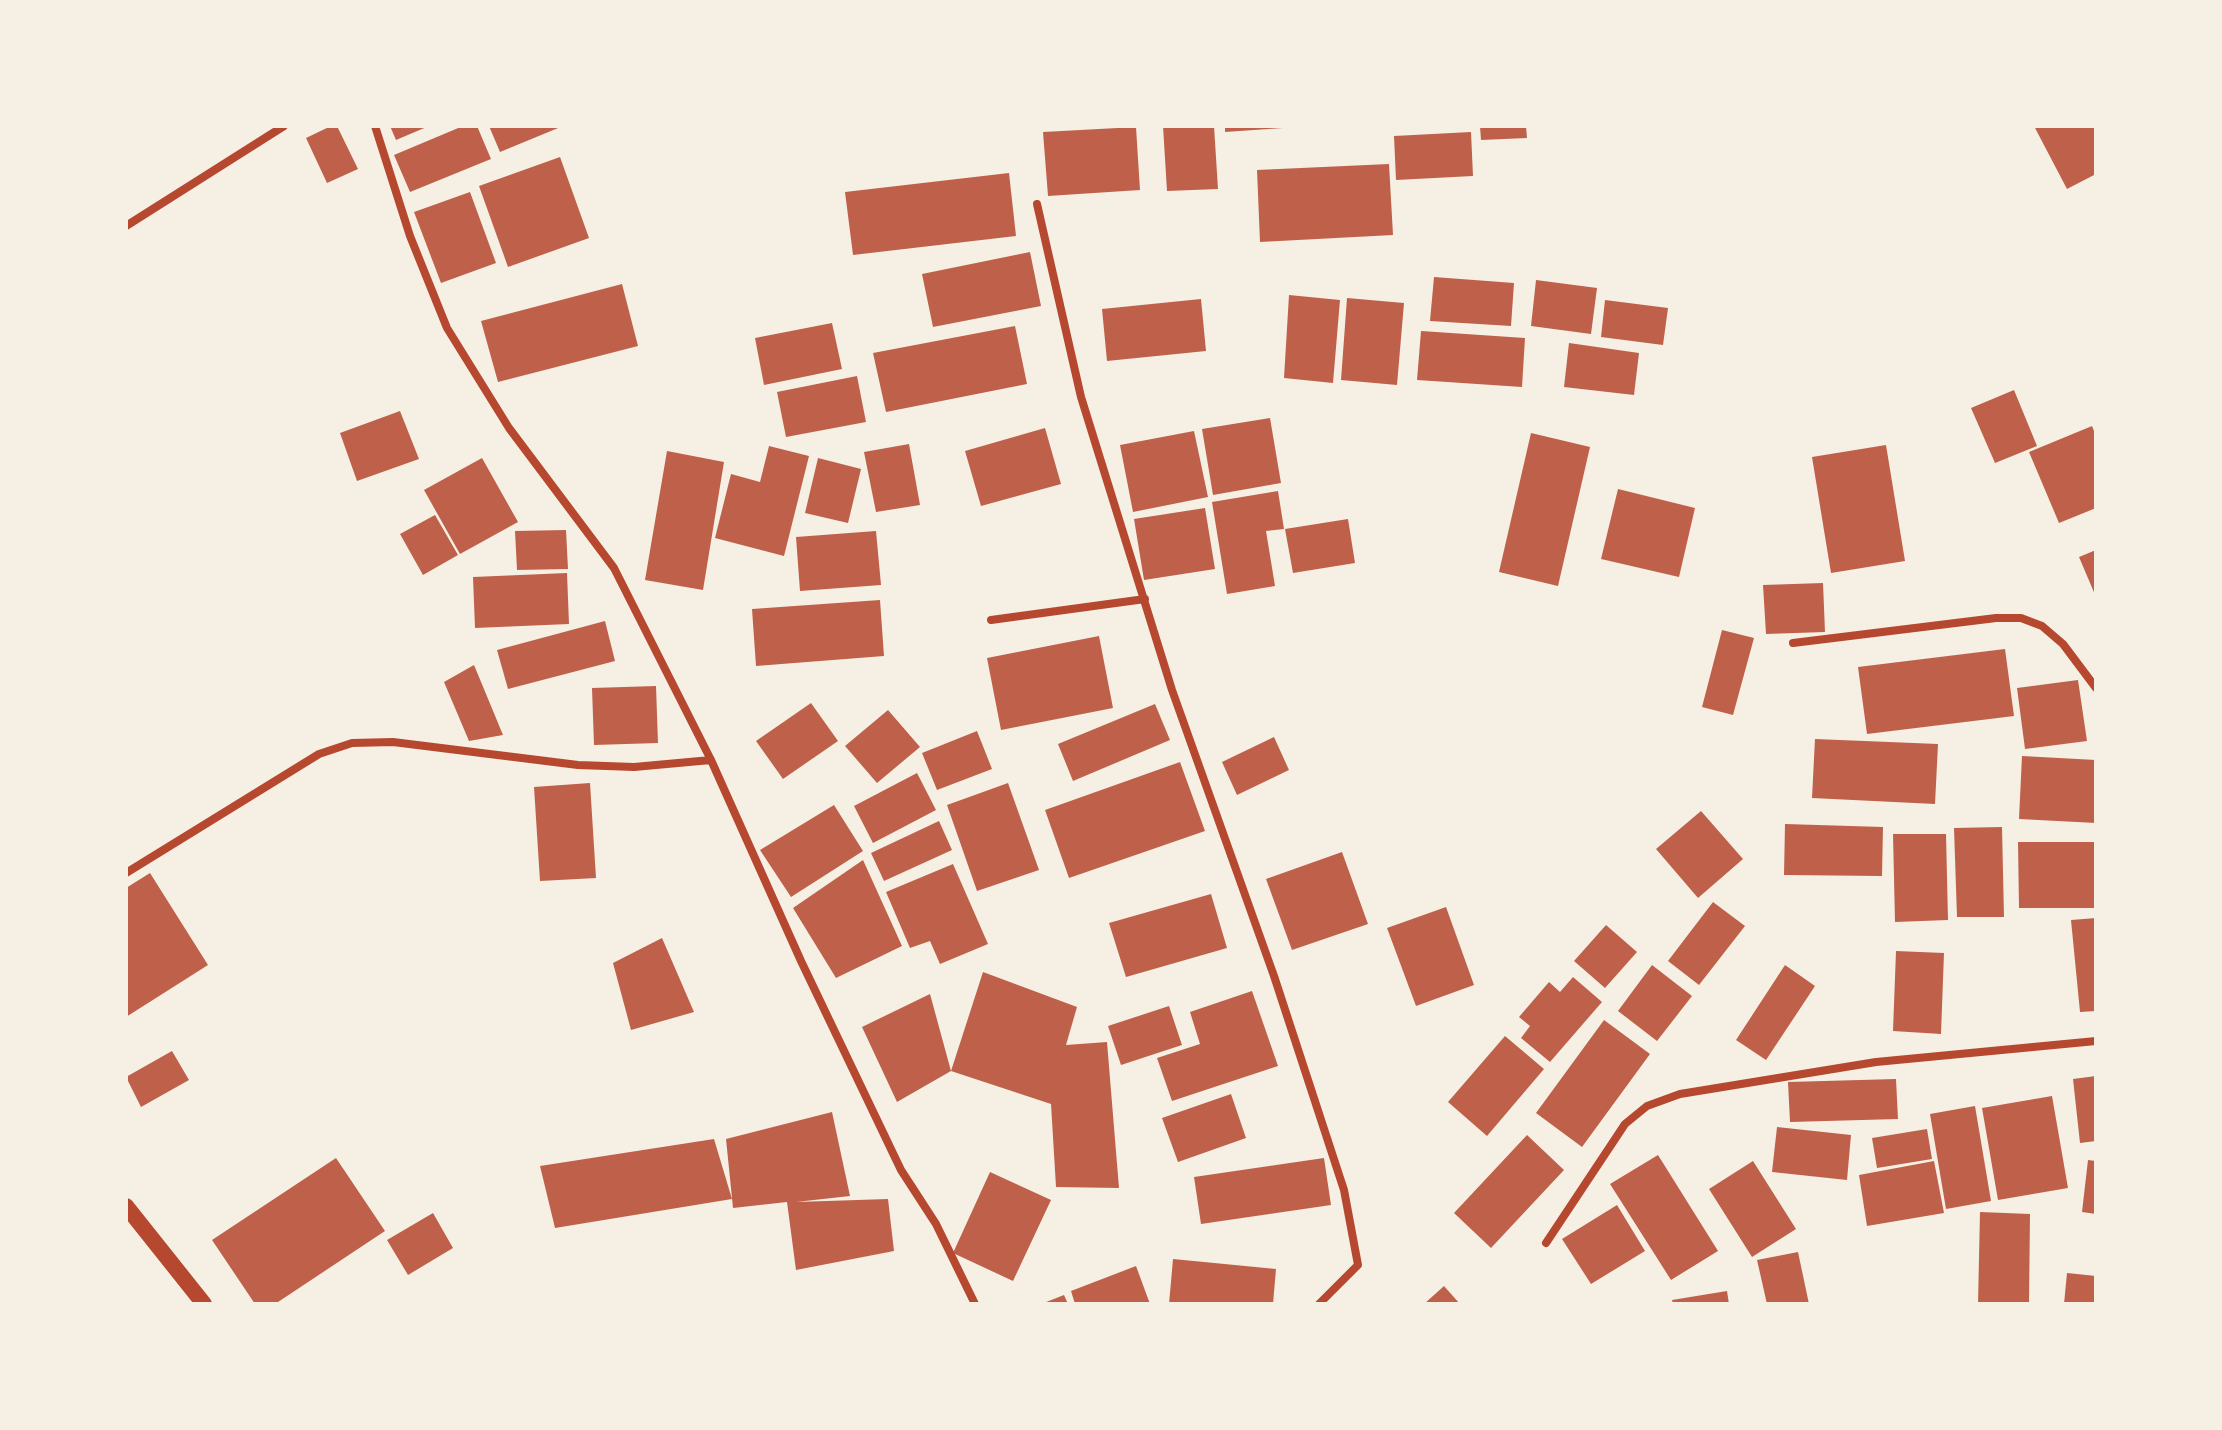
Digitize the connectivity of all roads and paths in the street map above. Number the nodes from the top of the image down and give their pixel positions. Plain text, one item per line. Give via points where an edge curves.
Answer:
1 (284, 126) edge
2 (375, 126) edge
3 (1037, 204) dead end
4 (126, 226) edge
5 (1145, 599) junction
6 (991, 620) dead end
7 (1793, 643) dead end
8 (2096, 688) edge
9 (711, 760) junction
10 (126, 873) edge
11 (2096, 1041) edge
12 (126, 1206) edge
13 (1546, 1243) dead end
14 (204, 1304) edge
15 (975, 1304) edge
16 (1319, 1304) edge

1 - 4 street
2 - 9 street via 447,328 517,439 614,568
3 - 5 street via 1081,397
5 - 6 street
5 - 16 street via 1344,1190 1358,1265
7 - 8 street via 2021,618 2042,626 2063,644
9 - 10 street via 634,767 578,765 393,742 352,743 319,754
9 - 15 street via 901,1170 936,1224
11 - 13 street via 1876,1062 1680,1094 1647,1106 1625,1124
12 - 14 main road

